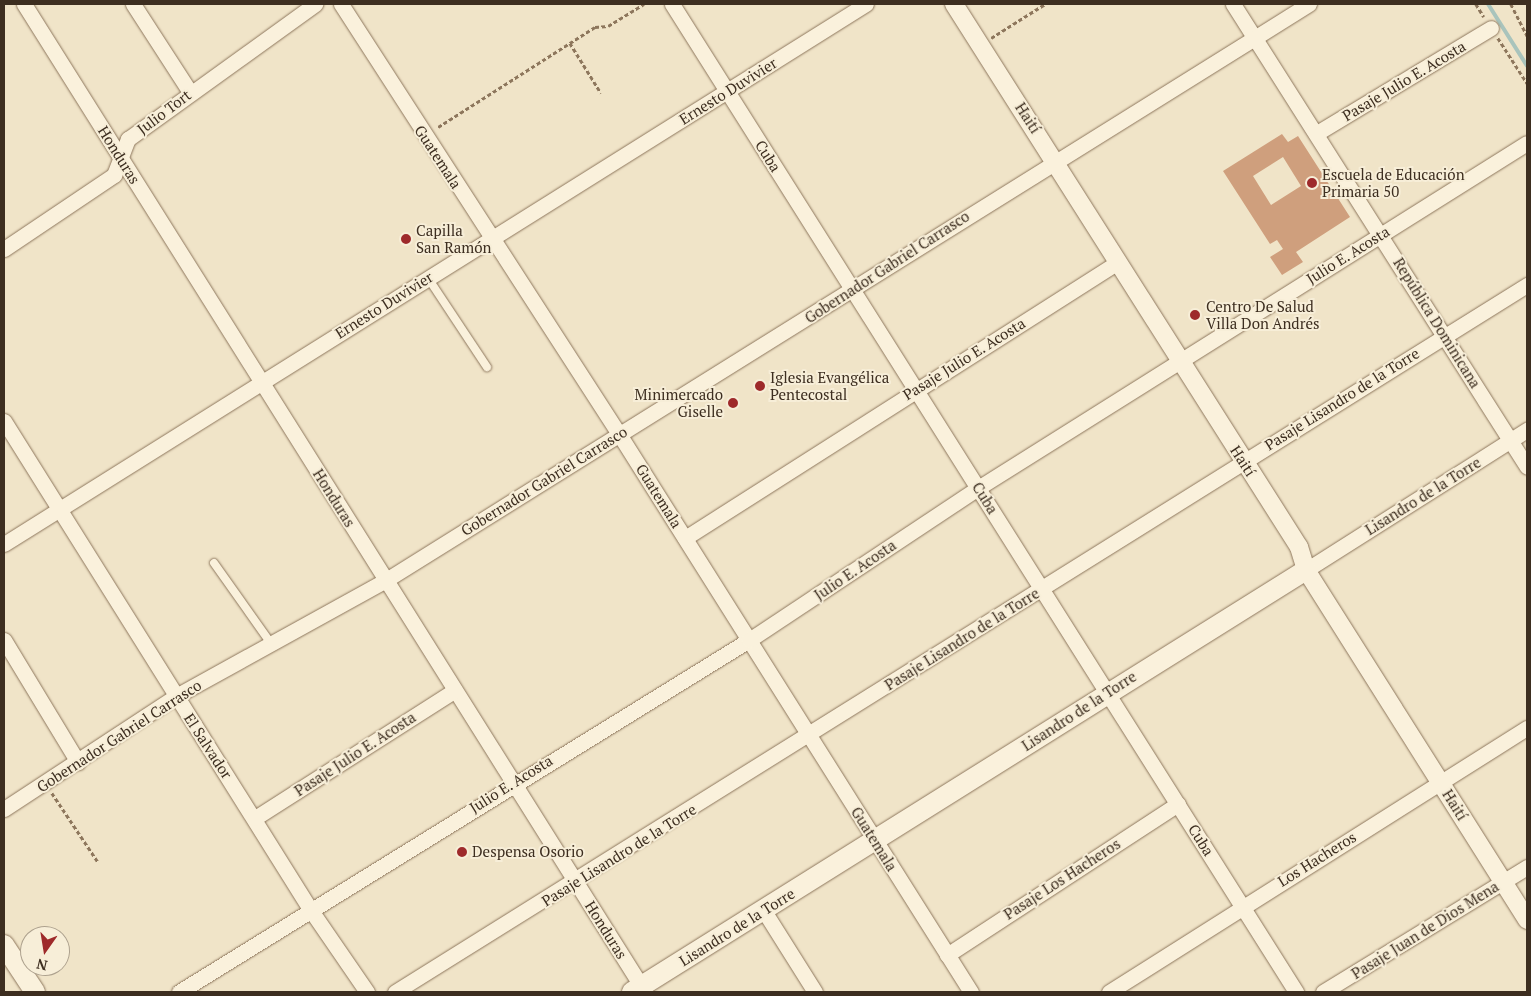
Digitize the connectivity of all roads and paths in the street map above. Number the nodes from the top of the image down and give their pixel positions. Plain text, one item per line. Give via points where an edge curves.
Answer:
1 (24, 4) edge
2 (133, 4) edge
3 (315, 4) edge
4 (341, 4) edge
5 (644, 4) edge
6 (672, 4) edge
7 (866, 4) edge
8 (954, 4) edge
9 (1045, 4) edge
10 (1233, 4) edge
11 (1309, 4) edge
12 (1476, 4) edge
13 (1511, 4) edge
14 (1492, 28) junction
15 (1527, 36) edge
16 (1254, 38) junction
17 (570, 43) junction
18 (980, 45) junction
19 (1527, 83) edge
20 (727, 91) junction
21 (190, 92) junction
22 (601, 93) dead end
23 (1317, 133) junction
24 (424, 136) junction
25 (1527, 143) edge
26 (121, 158) junction
27 (1054, 160) junction
28 (1381, 234) junction
29 (490, 239) junction
30 (4, 249) edge
31 (1118, 262) junction
32 (428, 278) junction
33 (1527, 285) edge
34 (852, 290) junction
35 (1446, 336) junction
36 (1180, 362) junction
37 (487, 367) dead end
38 (261, 381) junction
39 (916, 390) junction
40 (4, 421) edge
41 (1527, 430) edge
42 (620, 434) junction
43 (1511, 440) junction
44 (1243, 461) junction
45 (1527, 467) edge
46 (978, 488) junction
47 (60, 507) junction
48 (684, 538) junction
49 (4, 544) edge
50 (214, 562) dead end
51 (1306, 570) junction
52 (386, 580) junction
53 (1042, 588) junction
54 (4, 640) edge
55 (749, 640) junction
56 (272, 645) junction
57 (455, 690) junction
58 (1109, 691) junction
59 (176, 696) junction
60 (1527, 728) edge
61 (809, 735) junction
62 (78, 762) junction
63 (513, 782) junction
64 (46, 783) junction
65 (1441, 784) junction
66 (1178, 804) junction
67 (4, 809) edge
68 (255, 818) junction
69 (876, 842) junction
70 (98, 862) dead end
71 (1527, 867) edge
72 (1503, 882) junction
73 (576, 883) junction
74 (1242, 906) junction
75 (310, 909) junction
76 (764, 911) junction
77 (1527, 920) edge
78 (4, 945) edge
79 (947, 955) junction
80 (639, 990) edge
81 (35, 992) edge
82 (179, 992) edge
83 (367, 992) edge
84 (395, 992) edge
85 (815, 992) edge
86 (971, 992) edge
87 (1109, 992) edge
88 (1296, 992) edge
89 (1323, 992) edge

1 - 26 street, Honduras
2 - 21 street
3 - 21 street, Julio Tort
4 - 24 street, Guatemala
5 - 17 path
6 - 20 street, Cuba
7 - 20 street, Ernesto Duvivier
8 - 18 street, Haití
9 - 18 path
10 - 16 street, República Dominicana
11 - 16 street, Gobernador Gabriel Carrasco
12 - 14 path
13 - 15 path
14 - 19 path
14 - 23 street, Pasaje Julio E. Acosta
16 - 23 street, República Dominicana
16 - 27 street, Gobernador Gabriel Carrasco
17 - 22 path
17 - 24 path
18 - 27 street, Haití
20 - 29 street, Ernesto Duvivier
20 - 34 street, Cuba
21 - 26 street, Julio Tort via 128,139
23 - 28 street, República Dominicana
24 - 29 street, Guatemala
25 - 28 street, Julio E. Acosta
26 - 30 street, Julio Tort via 114,175
26 - 38 street, Honduras
27 - 31 street, Haití
27 - 34 street, Gobernador Gabriel Carrasco
28 - 35 street, República Dominicana
28 - 36 street, Julio E. Acosta
29 - 32 street, Ernesto Duvivier
29 - 42 street, Guatemala
31 - 36 street, Haití
31 - 39 street, Pasaje Julio E. Acosta
32 - 37 lane
32 - 38 street, Ernesto Duvivier
33 - 35 street, Pasaje Lisandro de la Torre
34 - 39 street, Cuba
34 - 42 street, Gobernador Gabriel Carrasco
35 - 43 street, República Dominicana
35 - 44 street, Pasaje Lisandro de la Torre
36 - 44 street, Haití
36 - 46 street, Julio E. Acosta
38 - 47 street, Ernesto Duvivier
38 - 52 street, Honduras
39 - 46 street, Cuba
39 - 48 street, Pasaje Julio E. Acosta
40 - 47 street, El Salvador
41 - 43 street, Lisandro de la Torre
42 - 48 street, Guatemala
42 - 52 street, Gobernador Gabriel Carrasco
43 - 45 street, República Dominicana
43 - 51 street, Lisandro de la Torre
44 - 51 street, Haití via 1299,547
44 - 53 street, Pasaje Lisandro de la Torre
46 - 53 street, Cuba
46 - 55 street, Julio E. Acosta
47 - 49 street, Ernesto Duvivier
47 - 59 street, El Salvador
48 - 55 street, Guatemala
50 - 56 lane
51 - 58 main road, Lisandro de la Torre
51 - 65 street, Haití
52 - 56 street, Gobernador Gabriel Carrasco
52 - 57 street, Honduras
53 - 58 street, Cuba
53 - 61 street, Pasaje Lisandro de la Torre
54 - 62 street
55 - 61 street, Guatemala
55 - 63 street, Julio E. Acosta
56 - 59 street, Gobernador Gabriel Carrasco
57 - 63 street, Honduras
57 - 68 street, Pasaje Julio E. Acosta
58 - 66 street, Cuba
58 - 69 main road, Lisandro de la Torre
59 - 62 street, Gobernador Gabriel Carrasco
59 - 68 street, El Salvador
60 - 65 street, Los Hacheros
61 - 69 street, Guatemala
61 - 73 street, Pasaje Lisandro de la Torre
62 - 64 street, Gobernador Gabriel Carrasco
63 - 73 street, Honduras
63 - 75 street, Julio E. Acosta
64 - 67 street, Gobernador Gabriel Carrasco
64 - 70 path
65 - 72 street, Haití
65 - 74 street, Los Hacheros
66 - 74 street, Cuba
66 - 79 street, Pasaje Los Hacheros
68 - 75 street, El Salvador
69 - 76 main road, Lisandro de la Torre
69 - 79 street, Guatemala
71 - 72 street, Pasaje Juan de Dios Mena
72 - 77 street, Haití
72 - 89 street, Pasaje Juan de Dios Mena
73 - 80 street, Honduras
73 - 84 street, Pasaje Lisandro de la Torre
74 - 87 street, Los Hacheros
74 - 88 street, Cuba
75 - 82 street, Julio E. Acosta
75 - 83 street, El Salvador
76 - 80 main road, Lisandro de la Torre
76 - 85 street
78 - 81 main road
79 - 86 street, Guatemala

